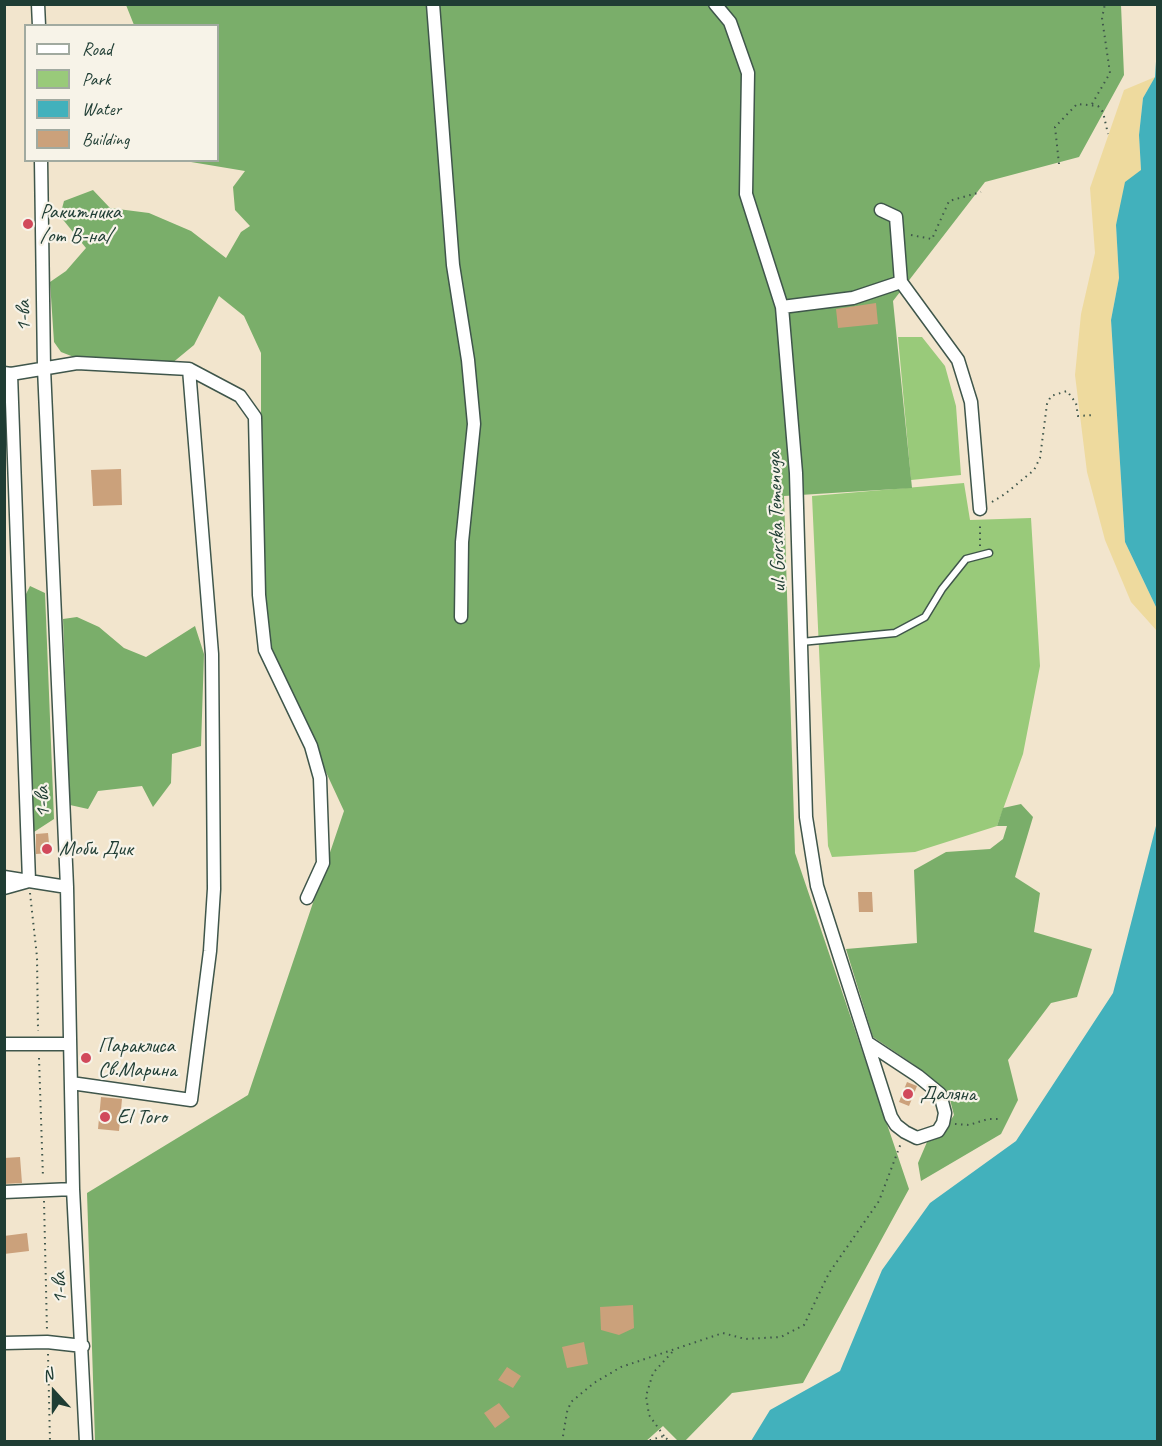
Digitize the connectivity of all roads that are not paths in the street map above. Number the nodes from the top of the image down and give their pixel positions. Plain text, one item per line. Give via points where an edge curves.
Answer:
1 (38, 4) edge
2 (433, 4) edge
3 (714, 4) edge
4 (39, 24) edge
5 (41, 162) edge
6 (881, 210) dead end
7 (901, 282) junction
8 (782, 307) junction
9 (44, 368) junction
10 (189, 369) junction
11 (8, 374) edge
12 (980, 509) road end
13 (989, 553) dead end
14 (461, 617) dead end
15 (801, 642) junction
16 (4, 877) edge
17 (29, 881) junction
18 (67, 887) junction
19 (4, 888) edge
20 (308, 898) dead end
21 (868, 1043) junction
22 (4, 1044) edge
23 (69, 1044) junction
24 (71, 1083) junction
25 (73, 1189) junction
26 (4, 1192) edge
27 (4, 1343) edge
28 (83, 1346) junction
29 (86, 1442) edge

1 - 4 street
2 - 14 street via 453,265 474,424 462,542
3 - 8 street, ul. Gorska Temenuga via 730,21 748,73 746,194
5 - 9 street, 1-ва
6 - 7 street via 896,217
7 - 8 street via 853,298
7 - 12 street via 958,360 970,402
8 - 15 street, ul. Gorska Temenuga via 796,473
9 - 10 street via 76,363
9 - 11 street
9 - 18 street, 1-ва
10 - 20 street via 240,396 255,417 259,595 265,650 311,746 320,778 322,863
10 - 24 street via 212,654 214,889 191,1100
11 - 17 street
13 - 15 lane via 966,560 925,616 895,633
15 - 21 street, ul. Gorska Temenuga via 806,817 815,875
16 - 17 street
17 - 18 street
17 - 19 street
18 - 23 street, 1-ва
21 - 21 street, ul. Gorska Temenuga via 891,1117 917,1138 938,1131 943,1123 940,1094
22 - 23 street
23 - 24 street, 1-ва
24 - 25 street, 1-ва
25 - 26 street
25 - 28 street, 1-ва
27 - 28 street
28 - 29 street, 1-ва

